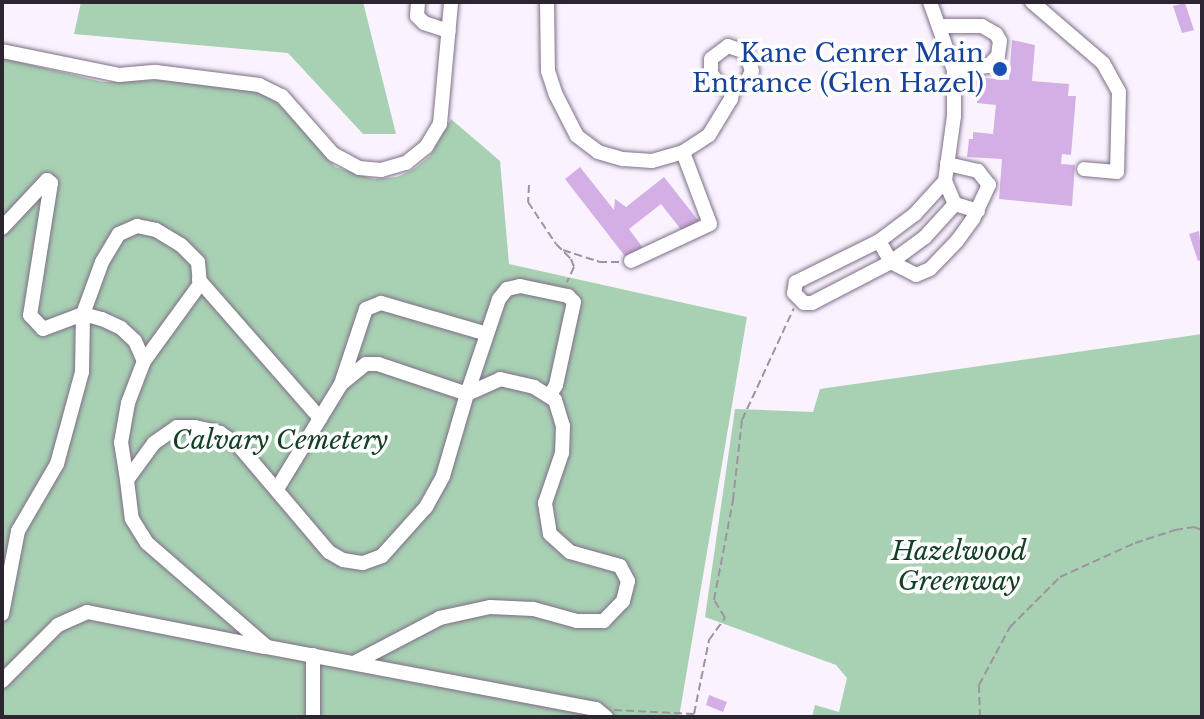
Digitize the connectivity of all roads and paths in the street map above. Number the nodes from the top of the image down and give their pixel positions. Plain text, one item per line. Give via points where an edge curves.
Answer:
1 (418, 2) edge
2 (451, 2) edge
3 (547, 2) edge
4 (930, 2) edge
5 (1032, 2) edge
6 (941, 26) junction
7 (449, 31) junction
8 (2, 51) edge
9 (954, 70) junction
10 (733, 89) dead end
11 (683, 152) junction
12 (947, 164) junction
13 (1084, 169) dead end
14 (945, 181) junction
15 (529, 185) dead end
16 (955, 204) junction
17 (978, 211) junction
18 (2, 228) edge
19 (879, 241) junction
20 (562, 249) junction
21 (631, 261) joint
22 (891, 262) junction
23 (199, 280) junction
24 (568, 296) junction
25 (798, 300) junction
26 (83, 314) junction
27 (487, 334) junction
28 (479, 358) junction
29 (144, 361) junction
30 (500, 379) junction
31 (341, 384) junction
32 (467, 394) junction
33 (550, 395) junction
34 (320, 418) junction
35 (127, 480) junction
36 (277, 489) junction
37 (1202, 530) edge
38 (2, 614) edge
39 (267, 647) junction
40 (313, 655) junction
41 (356, 662) junction
42 (2, 681) edge
43 (601, 713) edge
44 (313, 717) edge
45 (980, 717) edge

1 - 7 street via 417,16 424,23
2 - 7 street
3 - 11 street via 548,71 577,136 598,152 623,159 652,161
4 - 6 street
5 - 13 street via 1103,63 1119,92 1117,172
6 - 9 street
6 - 9 street via 982,26 1000,41 998,56 988,66
7 - 8 street via 440,124 426,147 406,163 381,170 359,168 333,154 282,96 259,85 156,72 119,75
9 - 12 street
10 - 11 street via 709,135
11 - 21 street via 710,224
12 - 14 street
12 - 17 street via 969,167 987,178 989,192
14 - 16 street
14 - 19 street via 915,214
15 - 20 path via 528,202
16 - 17 street
16 - 22 street via 925,237
17 - 22 street via 957,241 922,274
18 - 26 street via 47,180 51,183 30,315 43,329
19 - 22 street
19 - 25 street via 796,282
20 - 21 path via 599,262
20 - 24 path via 574,267 564,287
22 - 25 street via 812,303
23 - 26 street via 198,262 181,245 137,226 119,234 102,262
23 - 29 street
23 - 34 street
24 - 27 street via 520,286 507,289
24 - 33 street via 574,302
25 - 43 path via 742,420 714,600 725,618 709,640 694,714
26 - 29 street via 121,328 135,341
26 - 38 street via 82,372 57,464 18,531
27 - 28 street
27 - 31 street via 381,303 366,309
28 - 30 street
28 - 32 street
29 - 35 street via 121,442
30 - 32 street
30 - 33 street
31 - 32 street via 366,364 378,364
31 - 34 street
32 - 36 street via 443,476 426,507 382,556 363,563 329,552
33 - 41 street via 563,426 562,453 545,503 550,534 570,552 620,566 628,581 623,601 604,621 490,607 440,618
34 - 36 street
35 - 36 street via 154,443 177,427 195,427 220,433 239,446
35 - 39 street via 132,519 147,543
37 - 45 path via 1175,530 1135,543 1060,577 1010,627 979,685
39 - 40 street
39 - 42 street via 87,612 58,625
40 - 41 street
40 - 44 street
41 - 43 street

